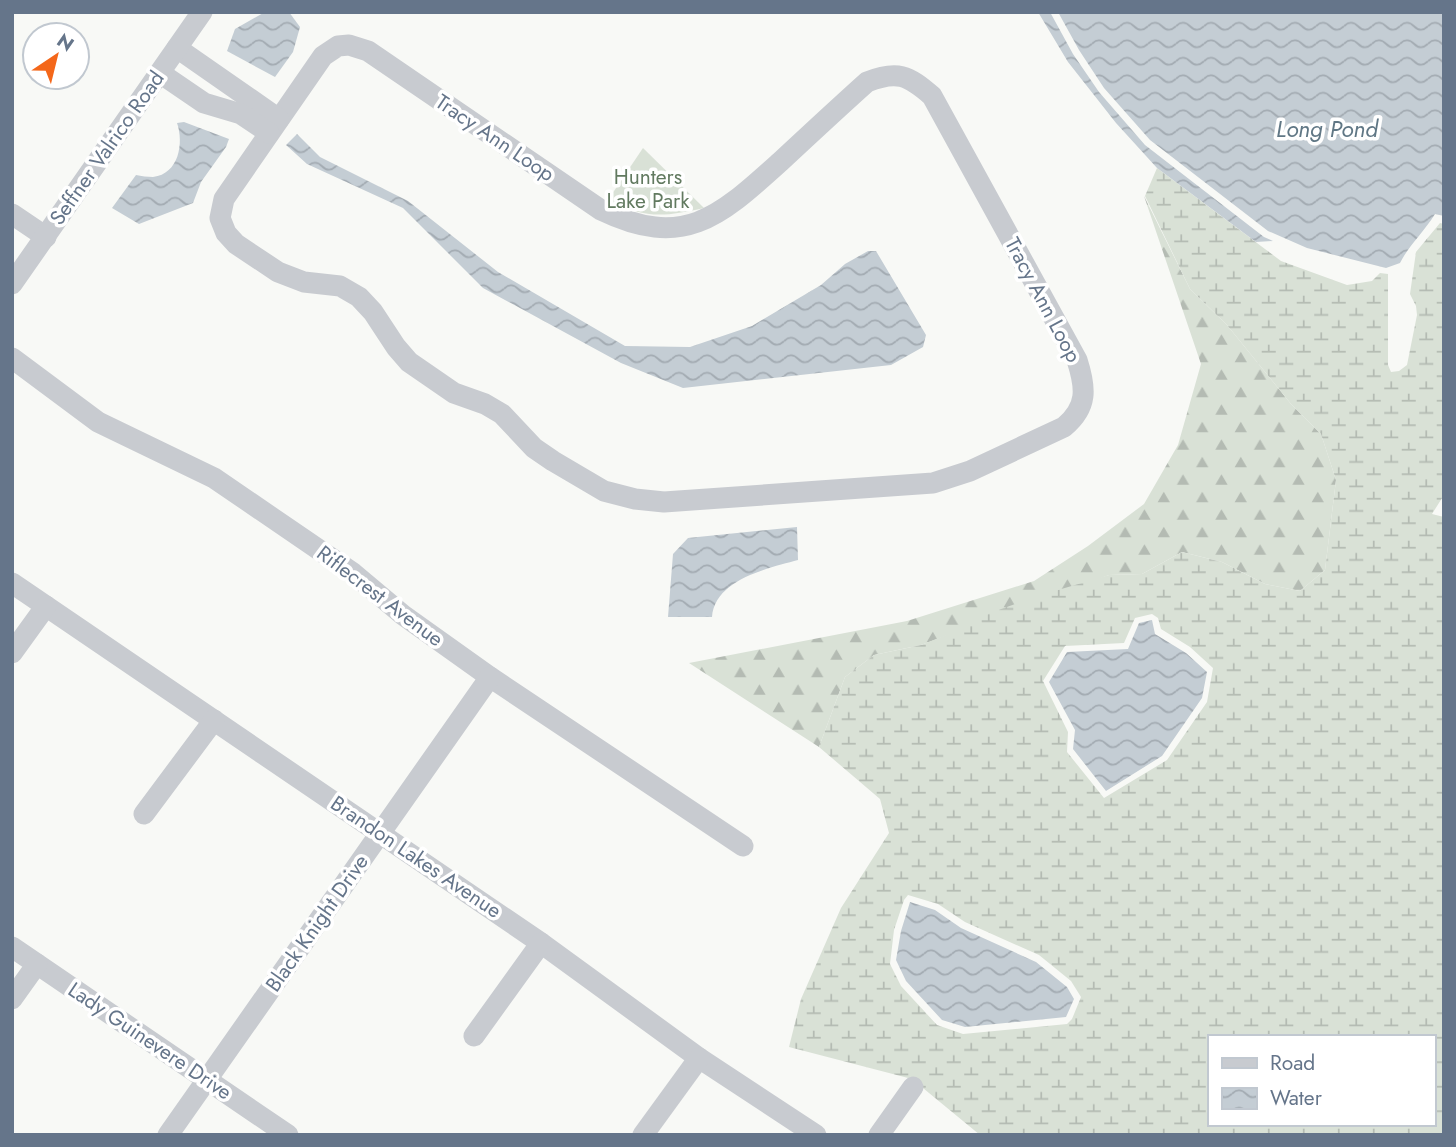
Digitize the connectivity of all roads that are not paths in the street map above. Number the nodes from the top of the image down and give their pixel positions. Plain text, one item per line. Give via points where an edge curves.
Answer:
1 (202, 12) edge
2 (177, 48) junction
3 (160, 73) junction
4 (225, 81) junction
5 (210, 105) junction
6 (274, 126) junction
7 (12, 214) edge
8 (46, 237) junction
9 (12, 284) edge
10 (12, 358) edge
11 (12, 583) edge
12 (46, 606) junction
13 (12, 653) edge
14 (490, 677) junction
15 (214, 720) junction
16 (144, 814) dead end
17 (381, 833) junction
18 (743, 846) dead end
19 (541, 943) junction
20 (12, 947) edge
21 (37, 964) junction
22 (12, 999) edge
23 (474, 1036) dead end
24 (699, 1058) junction
25 (207, 1079) junction
26 (913, 1087) dead end
27 (167, 1135) edge
28 (288, 1135) edge
29 (643, 1135) edge
30 (816, 1135) edge
31 (878, 1135) edge

1 - 2 street, Seffner Valrico Road
2 - 3 street, Seffner Valrico Road
2 - 4 street
3 - 5 street
3 - 8 street, Seffner Valrico Road
4 - 5 street
4 - 6 street
5 - 6 street
6 - 6 street, Tracy Ann Loop via 224,198 220,218 226,233 278,272 304,282 340,286 359,297 409,362 454,393 502,414 534,448 604,491 664,502 933,483 970,471 1064,427 1075,418 1083,400 1084,381 1077,360 932,96 904,76 884,75 867,82 718,214 658,229 601,210 368,51 349,45 323,55
7 - 8 street
8 - 9 street, Seffner Valrico Road
10 - 14 street, Riflecrest Avenue via 98,422 225,486 353,573 402,615
11 - 12 street, Brandon Lakes Avenue
12 - 13 street
12 - 15 street, Brandon Lakes Avenue
14 - 17 street, Black Knight Drive
14 - 18 street, Riflecrest Avenue
15 - 16 street
15 - 17 street, Brandon Lakes Avenue
17 - 19 street, Brandon Lakes Avenue
17 - 25 street, Black Knight Drive
19 - 23 street
19 - 24 street, Brandon Lakes Avenue
20 - 21 street, Lady Guinevere Drive
21 - 22 street
21 - 25 street, Lady Guinevere Drive
24 - 29 street
24 - 30 street, Brandon Lakes Avenue
25 - 27 street, Black Knight Drive
25 - 28 street, Lady Guinevere Drive
26 - 31 street

